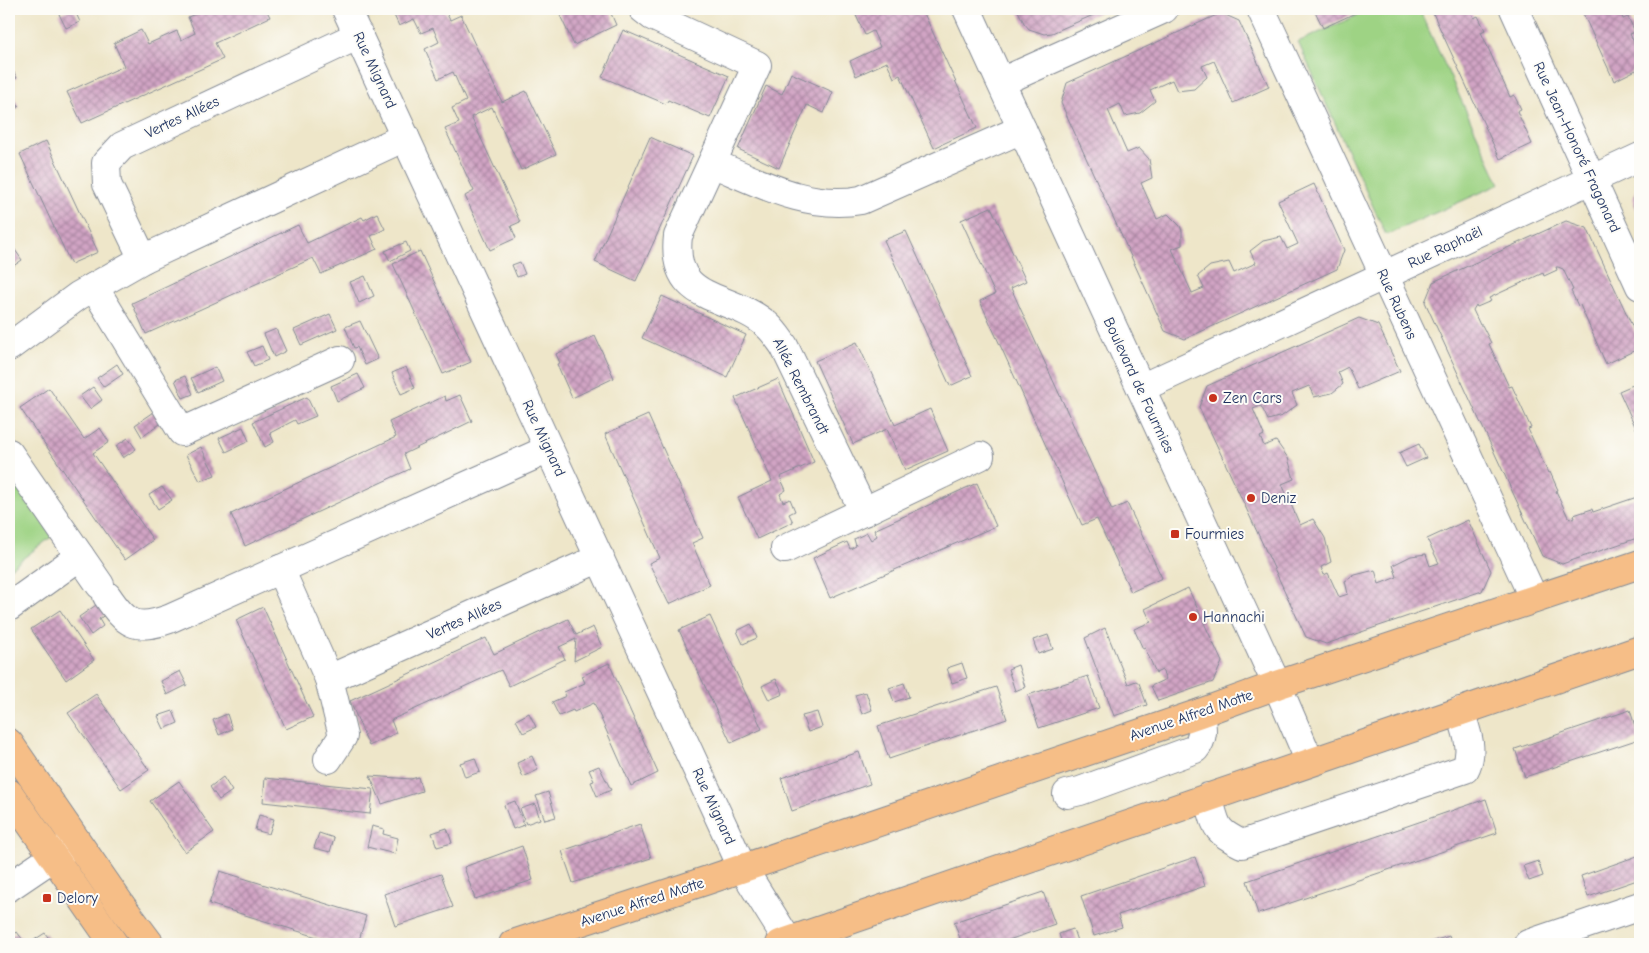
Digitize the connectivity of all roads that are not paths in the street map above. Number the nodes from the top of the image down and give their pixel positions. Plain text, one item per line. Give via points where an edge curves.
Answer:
1 (346, 9) edge
2 (642, 9) edge
3 (967, 9) edge
4 (1164, 9) edge
5 (1261, 9) edge
6 (1514, 9) edge
7 (359, 36) junction
8 (1001, 82) junction
9 (1022, 130) junction
10 (405, 137) junction
11 (1640, 157) edge
12 (712, 163) junction
13 (1592, 179) junction
14 (143, 258) junction
15 (1384, 276) junction
16 (1640, 286) edge
17 (94, 287) junction
18 (9, 347) edge
19 (340, 360) dead end
20 (1140, 388) junction
21 (549, 448) junction
22 (980, 456) dead end
23 (10, 457) edge
24 (864, 512) junction
25 (785, 549) dead end
26 (80, 556) junction
27 (600, 558) junction
28 (1640, 564) edge
29 (280, 569) junction
30 (1534, 599) junction
31 (9, 607) edge
32 (1640, 650) edge
33 (328, 680) junction
34 (1277, 685) junction
35 (1460, 711) junction
36 (1200, 713) junction
37 (9, 743) edge
38 (1068, 758) junction
39 (328, 759) dead end
40 (1310, 762) junction
41 (9, 794) edge
42 (1208, 797) junction
43 (76, 841) junction
44 (53, 856) junction
45 (742, 867) junction
46 (9, 887) edge
47 (1640, 906) edge
48 (786, 943) edge
49 (114, 944) edge
50 (150, 944) edge
51 (513, 944) edge
52 (1528, 944) edge

1 - 7 street, Rue Mignard
2 - 12 street, Allée Rembrandt via 757,65
3 - 8 street, Boulevard de Fourmies
4 - 8 street
5 - 15 street, Rue Rubens
6 - 13 street, Rue Jean-Honoré Fragonard
7 - 10 street, Rue Mignard
7 - 14 street, Vertes Allées via 122,146 106,163 107,184
8 - 9 street, Boulevard de Fourmies
9 - 12 street via 861,200 846,203 828,203 789,195
9 - 20 street, Boulevard de Fourmies
10 - 14 street
10 - 21 street, Rue Mignard
11 - 13 street, Rue Raphaël
12 - 24 street, Allée Rembrandt via 678,236 678,262 683,275 703,293 752,315 776,334
13 - 15 street, Rue Raphaël
13 - 16 street, Rue Jean-Honoré Fragonard
14 - 17 street
15 - 20 street, Rue Raphaël
15 - 30 street, Rue Rubens
17 - 18 street
17 - 19 street via 182,432
20 - 34 street, Boulevard de Fourmies
21 - 27 street, Rue Mignard
21 - 29 street
22 - 24 street
23 - 26 street
24 - 25 street
26 - 29 street via 118,612 126,620 139,625 152,625 168,619
26 - 31 street
27 - 33 street, Vertes Allées
27 - 45 street, Rue Mignard
28 - 30 main road, Avenue Alfred Motte
29 - 33 street
30 - 34 main road, Avenue Alfred Motte
32 - 35 main road
33 - 39 street via 343,736
34 - 36 main road, Avenue Alfred Motte
34 - 40 street, Boulevard de Fourmies
35 - 40 main road
35 - 42 street via 1470,753 1465,769 1416,786 1242,844 1222,833
36 - 38 main road, Avenue Alfred Motte
36 - 38 street via 1203,736 1195,750 1074,793
37 - 43 main road
38 - 45 main road, Avenue Alfred Motte
40 - 42 main road
41 - 44 main road
42 - 48 main road
43 - 44 street
43 - 50 main road
44 - 46 street
44 - 49 main road
45 - 48 street
45 - 51 main road, Avenue Alfred Motte
47 - 52 street

